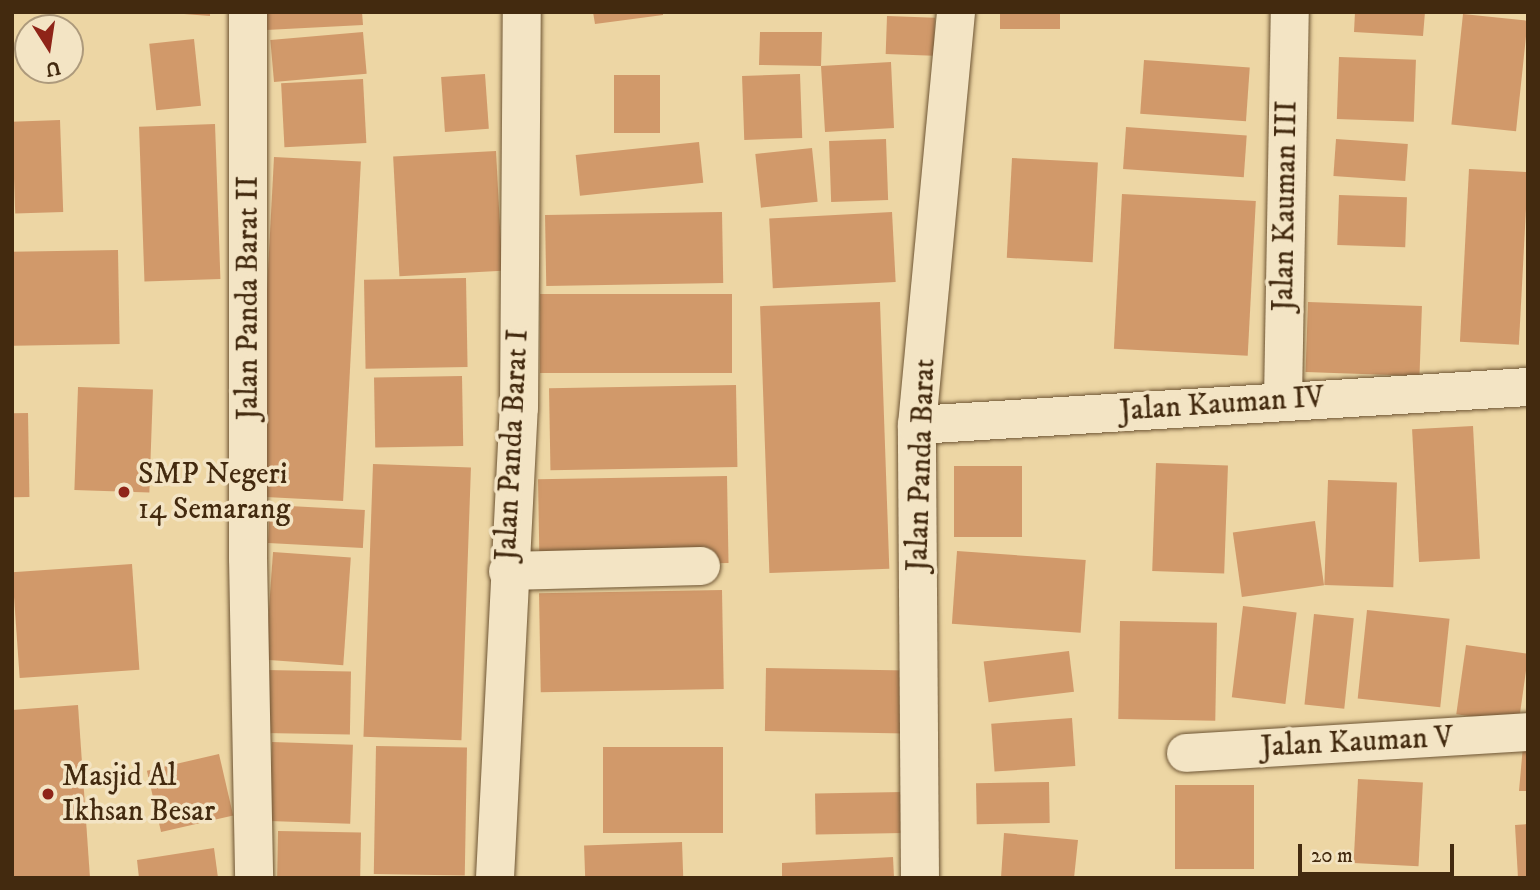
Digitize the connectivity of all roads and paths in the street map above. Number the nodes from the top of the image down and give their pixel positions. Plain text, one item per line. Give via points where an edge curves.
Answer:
1 (248, 12) edge
2 (522, 12) edge
3 (956, 12) edge
4 (1290, 12) edge
5 (1528, 387) edge
6 (1283, 400) junction
7 (917, 425) junction
8 (701, 566) dead end
9 (508, 571) junction
10 (1528, 732) edge
11 (1185, 754) dead end
12 (254, 878) edge
13 (495, 878) edge
14 (920, 878) edge

1 - 12 street, Jalan Panda Barat II via 248,558
2 - 9 street, Jalan Panda Barat I via 519,408
3 - 7 street, Jalan Panda Barat
4 - 6 street, Jalan Kauman III
5 - 6 street, Jalan Kauman IV
6 - 7 street, Jalan Kauman IV
7 - 14 street, Jalan Panda Barat
8 - 9 street
9 - 13 street, Jalan Panda Barat I
10 - 11 street, Jalan Kauman V

